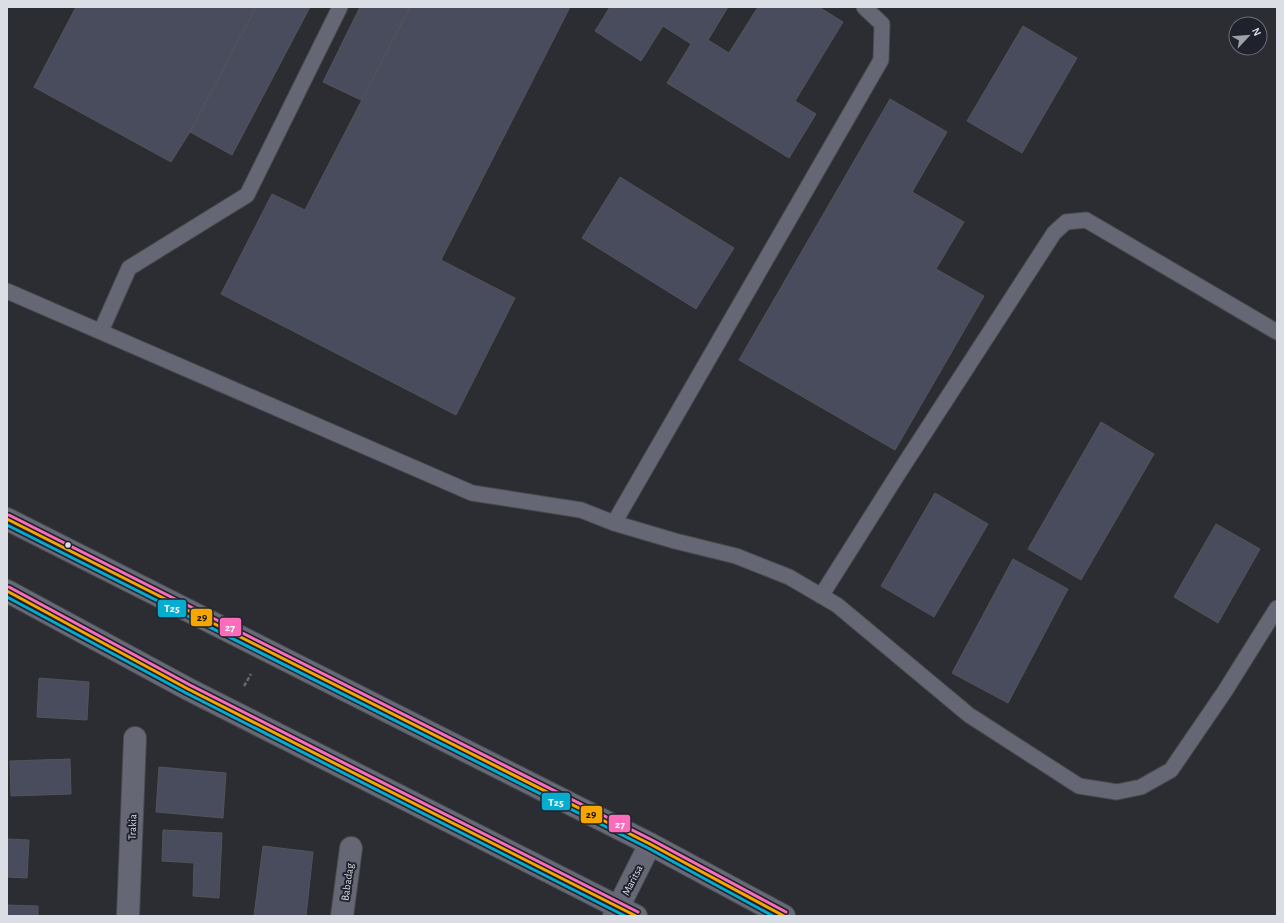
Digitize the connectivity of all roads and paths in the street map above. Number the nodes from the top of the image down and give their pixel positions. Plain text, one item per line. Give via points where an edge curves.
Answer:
1 (340, 7) edge
2 (864, 7) edge
3 (7, 291) edge
4 (101, 331) junction
5 (1277, 332) edge
6 (7, 518) edge
7 (614, 523) junction
8 (7, 591) edge
9 (821, 596) junction
10 (1277, 608) edge
11 (135, 738) dead end
12 (650, 844) junction
13 (351, 848) dead end
14 (623, 913) edge
15 (128, 916) edge
16 (342, 916) edge
17 (784, 916) edge

1 - 4 lane via 247,195 129,268
2 - 7 lane via 882,24 881,60
3 - 4 lane
4 - 7 lane via 472,493 580,510
5 - 9 lane via 1086,220 1066,222 1054,233
6 - 12 main road
7 - 9 lane via 736,556 789,577
8 - 14 main road via 188,689
9 - 10 lane via 837,605 969,715 1079,786 1117,792 1141,787 1171,770
11 - 15 street, Trakia
12 - 14 street, Maritsa
12 - 17 main road
13 - 16 street, Babadag

